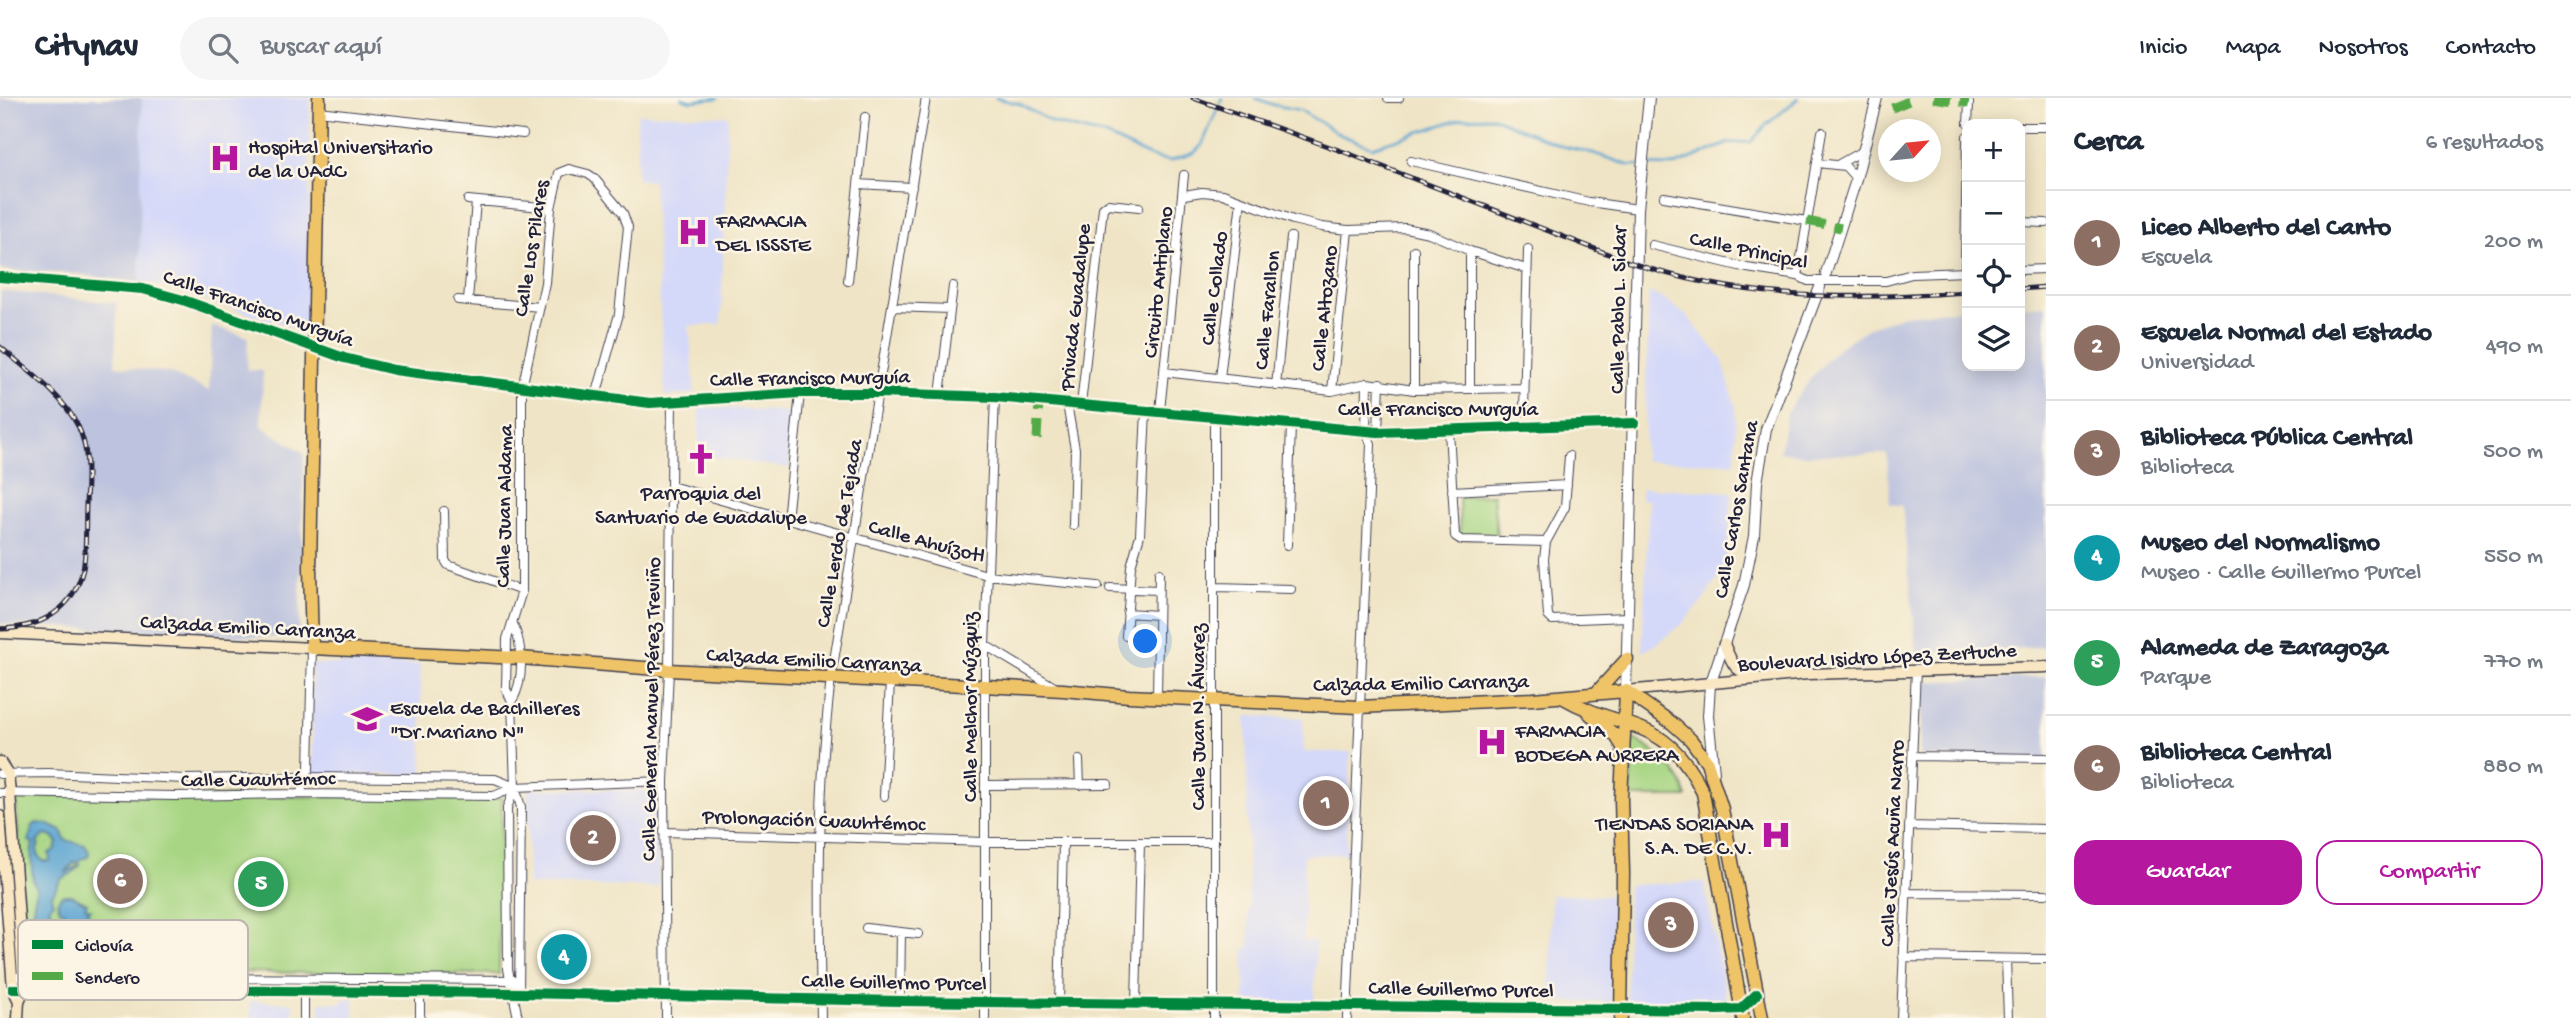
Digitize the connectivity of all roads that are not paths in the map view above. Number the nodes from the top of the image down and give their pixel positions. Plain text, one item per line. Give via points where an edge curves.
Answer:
1 (926, 98) edge
2 (1388, 98) edge
3 (1399, 98) edge
4 (1649, 98) edge
5 (1877, 100) edge
6 (1969, 103) dead end
7 (318, 104) edge
8 (865, 117) dead end
9 (1968, 119) edge
10 (2025, 127) edge
11 (2046, 127) edge
12 (1822, 132) dead end
13 (523, 134) dead end
14 (1864, 150) junction
15 (1411, 161) dead end
16 (1817, 163) junction
17 (1839, 164) junction
18 (1184, 175) dead end
19 (1967, 182) edge
20 (1855, 183) junction
21 (858, 184) junction
22 (912, 187) junction
23 (1184, 195) junction
24 (1664, 197) dead end
25 (1241, 201) junction
26 (1139, 207) dead end
27 (551, 208) junction
28 (1638, 209) junction
29 (1807, 221) junction
30 (2025, 222) edge
31 (2046, 223) edge
32 (1348, 230) junction
33 (1291, 237) dead end
34 (1653, 245) dead end
35 (1966, 245) edge
36 (1528, 249) dead end
37 (1414, 250) dead end
38 (1470, 251) junction
39 (1527, 269) junction
40 (2046, 269) edge
41 (2025, 270) edge
42 (1962, 272) edge
43 (1826, 273) dead end
44 (1798, 276) junction
45 (0, 277) edge
46 (848, 281) dead end
47 (953, 286) dead end
48 (1820, 287) dead end
49 (458, 300) dead end
50 (468, 300) junction
51 (540, 307) junction
52 (893, 307) junction
53 (950, 309) junction
54 (313, 347) junction
55 (1164, 372) junction
56 (1220, 379) junction
57 (1367, 383) junction
58 (1380, 383) junction
59 (1276, 386) junction
60 (522, 388) junction
61 (1524, 388) junction
62 (1470, 389) junction
63 (1413, 390) junction
64 (1332, 391) junction
65 (800, 393) junction
66 (879, 393) junction
67 (940, 395) junction
68 (596, 396) junction
69 (995, 397) junction
70 (672, 401) junction
71 (1067, 404) junction
72 (1081, 405) junction
73 (1146, 411) junction
74 (1160, 411) junction
75 (1524, 411) dead end
76 (1214, 416) junction
77 (1630, 423) junction
78 (1291, 425) junction
79 (1448, 430) junction
80 (1366, 431) junction
81 (1378, 432) junction
82 (1371, 444) junction
83 (1569, 456) dead end
84 (1567, 485) junction
85 (671, 486) junction
86 (1452, 491) junction
87 (444, 511) dead end
88 (787, 520) junction
89 (1073, 525) dead end
90 (855, 538) junction
91 (1546, 542) junction
92 (1287, 545) dead end
93 (1159, 573) dead end
94 (987, 575) junction
95 (1098, 586) dead end
96 (1215, 587) junction
97 (1110, 588) dead end
98 (1128, 588) junction
99 (1291, 589) dead end
100 (1158, 590) junction
101 (522, 591) junction
102 (1127, 613) junction
103 (1158, 615) junction
104 (1628, 617) junction
105 (513, 624) junction
106 (0, 634) edge
107 (1126, 636) dead end
108 (1724, 644) junction
109 (985, 645) junction
110 (312, 648) junction
111 (514, 658) junction
112 (1627, 659) junction
113 (2046, 667) edge
114 (1916, 669) junction
115 (668, 670) junction
116 (1764, 678) junction
117 (831, 679) junction
118 (890, 682) junction
119 (1710, 685) junction
120 (985, 687) junction
121 (1058, 690) junction
122 (1626, 691) junction
123 (1597, 692) junction
124 (1157, 696) junction
125 (1562, 696) junction
126 (1215, 700) junction
127 (512, 701) junction
128 (1359, 707) junction
129 (1581, 708) junction
130 (1625, 721) junction
131 (1623, 747) junction
132 (1914, 756) junction
133 (2046, 758) edge
134 (1079, 760) dead end
135 (0, 762) edge
136 (309, 769) junction
137 (4, 774) edge
138 (315, 777) junction
139 (304, 778) junction
140 (664, 781) junction
141 (1108, 784) dead end
142 (986, 785) junction
143 (1080, 785) junction
144 (1715, 785) junction
145 (515, 787) junction
146 (5, 792) edge
147 (302, 794) junction
148 (316, 794) junction
149 (884, 796) dead end
150 (0, 816) edge
151 (1909, 826) junction
152 (2046, 829) edge
153 (664, 832) junction
154 (7, 833) edge
155 (818, 838) junction
156 (986, 842) junction
157 (1063, 842) junction
158 (1214, 842) junction
159 (1140, 843) junction
160 (1713, 852) junction
161 (7, 892) edge
162 (1908, 893) junction
163 (2046, 894) edge
164 (1742, 922) junction
165 (866, 928) dead end
166 (1728, 928) junction
167 (901, 932) junction
168 (918, 934) dead end
169 (1903, 957) junction
170 (2046, 958) edge
171 (2006, 959) junction
172 (1751, 965) junction
173 (248, 979) edge
174 (258, 979) junction
175 (304, 980) junction
176 (514, 980) junction
177 (18, 983) edge
178 (248, 992) edge
179 (257, 992) junction
180 (303, 993) junction
181 (420, 993) junction
182 (516, 993) junction
183 (666, 994) junction
184 (1757, 994) junction
185 (821, 998) junction
186 (19, 1000) edge
187 (900, 1002) junction
188 (985, 1003) junction
189 (1059, 1003) junction
190 (1136, 1004) junction
191 (1214, 1004) junction
192 (1347, 1005) junction
193 (1621, 1013) edge
194 (1742, 1014) edge
195 (18, 1018) edge
196 (304, 1018) edge
197 (420, 1018) edge
198 (518, 1018) edge
199 (666, 1018) edge
200 (821, 1018) edge
201 (985, 1018) edge
202 (1214, 1018) edge
203 (1346, 1018) edge
204 (1762, 1018) edge
205 (1901, 1018) edge
206 (2008, 1018) edge

1 - 22 street, Calle Lerdo de Tejada
2 - 3 street
4 - 28 street, Calle Pablo L. Sidar
5 - 14 street
6 - 9 street
7 - 13 street
7 - 54 main road
8 - 21 street
10 - 11 street
12 - 16 street
14 - 17 street
14 - 20 street
15 - 28 street
16 - 17 street
16 - 29 street
17 - 20 street via 1850,171
18 - 23 street, Circuito Antiplano
19 - 35 street
20 - 43 street
21 - 22 street
21 - 46 street
22 - 52 street, Calle Lerdo de Tejada
23 - 25 street, Circuito Antiplano via 1213,192
23 - 55 street, Circuito Antiplano
24 - 29 street
25 - 32 street, Circuito Antiplano via 1322,227
25 - 56 street, Calle Collado
26 - 72 street, Privada Guadalupe via 1108,204 1103,208
27 - 50 street via 472,200
27 - 51 street, Calle Los Pilares
27 - 68 street, Calle Los Pilares via 559,173 569,169 588,174 600,184 628,227 619,314
28 - 77 street, Calle Pablo L. Sidar
29 - 44 street
30 - 31 street
32 - 38 street, Circuito Antiplano via 1405,228
32 - 64 street, Calle Altozano
33 - 59 street, Calle Farallon
34 - 44 street, Calle Principal
36 - 39 street
37 - 63 street
38 - 39 street, Circuito Antiplano
38 - 62 street
39 - 61 street
40 - 41 street
42 - 44 street, Calle Principal via 1912,274 1886,281 1808,281
45 - 54 street, Calle Francisco Murguía via 143,289
47 - 53 street
48 - 108 street, Calle Carlos Santana via 1766,429 1750,557
49 - 50 street
50 - 51 street
51 - 60 street, Calle Los Pilares
52 - 53 street
52 - 66 street, Calle Lerdo de Tejada
53 - 67 street
54 - 60 street, Calle Francisco Murguía via 394,370
54 - 110 main road
55 - 56 street, Circuito Antiplano
55 - 74 street, Circuito Antiplano
56 - 59 street, Circuito Antiplano
57 - 58 street, Circuito Antiplano
57 - 64 street, Circuito Antiplano
57 - 80 street
58 - 63 street, Circuito Antiplano
58 - 81 street
59 - 64 street, Circuito Antiplano
60 - 68 street, Calle Francisco Murguía
60 - 101 street, Calle Juan Aldama
61 - 62 street, Circuito Antiplano
61 - 75 street
62 - 63 street, Circuito Antiplano
65 - 66 street, Calle Francisco Murguía
65 - 70 street, Calle Francisco Murguía
65 - 88 street
66 - 67 street, Calle Francisco Murguía
66 - 90 street, Calle Lerdo de Tejada
67 - 69 street, Calle Francisco Murguía
68 - 70 street, Calle Francisco Murguía
69 - 71 street, Calle Francisco Murguía
69 - 94 street, Calle Melchor Múzquiz
70 - 85 street, Calle General Manuel Pérez Treviño
71 - 72 street, Calle Francisco Murguía
71 - 89 street via 1074,441
72 - 73 street, Calle Francisco Murguía
73 - 74 street, Calle Francisco Murguía
73 - 98 street via 1140,535
74 - 76 street, Calle Francisco Murguía
76 - 78 street, Calle Francisco Murguía
76 - 96 street, Calle Juan N. Álvarez
77 - 79 street, Calle Francisco Murguía
77 - 104 street, Calle Pablo L. Sidar
78 - 80 street, Calle Francisco Murguía
78 - 92 street
79 - 81 street, Calle Francisco Murguía
79 - 86 street
80 - 81 street, Calle Francisco Murguía
80 - 82 street
81 - 82 street
82 - 128 street
83 - 84 street
84 - 86 street
84 - 91 street via 1565,507
85 - 88 street, Calle Ahuízotl
85 - 115 street, Calle General Manuel Pérez Treviño
86 - 91 street via 1457,539
87 - 101 street via 448,565
88 - 90 street, Calle Ahuízotl
90 - 94 street, Calle Ahuízotl
90 - 117 street, Calle Lerdo de Tejada
91 - 104 street via 1544,573 1550,619
93 - 100 street
94 - 95 street, Calle Ahuízotl
94 - 109 street, Calle Melchor Múzquiz
96 - 99 street
96 - 126 street, Calle Juan N. Álvarez
97 - 98 street
98 - 100 street
98 - 102 street
100 - 103 street
101 - 105 street, Calle Juan Aldama
102 - 103 street
102 - 107 street
103 - 124 street
104 - 112 street, Calle Pablo L. Sidar
105 - 111 street, Calle Juan Aldama via 507,639
105 - 111 street, Calle Juan Aldama via 520,639
106 - 110 main road, Calzada Emilio Carranza
108 - 116 main road via 1741,673
108 - 119 street, Calle Carlos Santana
109 - 120 street, Calle Melchor Múzquiz
109 - 121 street
110 - 111 main road, Calzada Emilio Carranza
110 - 136 street
111 - 115 main road, Calzada Emilio Carranza
111 - 127 street, Calle Juan Aldama via 519,690
111 - 127 street, Calle Juan Aldama via 506,689
112 - 122 street, Calle Pablo L. Sidar
112 - 123 main road
113 - 114 main road, Boulevard Isidro López Zertuche
114 - 116 main road, Boulevard Isidro López Zertuche
114 - 132 street, Calle Jesús Acuña Narro
115 - 117 main road, Calzada Emilio Carranza
115 - 140 street, Calle General Manuel Pérez Treviño
116 - 119 main road, Boulevard Isidro López Zertuche
117 - 118 main road, Calzada Emilio Carranza
117 - 155 street, Calle Lerdo de Tejada
118 - 120 main road, Calzada Emilio Carranza
118 - 149 street
119 - 122 main road, Boulevard Isidro López Zertuche
119 - 144 street, Calle Carlos Santana via 1708,716
120 - 121 main road, Calzada Emilio Carranza
120 - 142 street, Calle Melchor Múzquiz
121 - 124 main road, Calzada Emilio Carranza
122 - 123 main road, Calzada Emilio Carranza
122 - 130 main road
122 - 144 main road via 1691,740 1707,762
123 - 125 main road, Calzada Emilio Carranza
124 - 126 main road, Calzada Emilio Carranza
125 - 128 main road, Calzada Emilio Carranza
125 - 129 main road
126 - 128 main road, Calzada Emilio Carranza
126 - 158 street, Calle Juan N. Álvarez
127 - 145 street, Calle Juan Aldama
128 - 192 street
129 - 130 main road
129 - 131 main road
130 - 131 main road
130 - 160 main road via 1659,737 1692,770 1703,793
131 - 193 main road
132 - 133 street
132 - 151 street, Calle Jesús Acuña Narro
134 - 143 street
135 - 137 main road
136 - 138 street
136 - 139 street
137 - 139 street, Calle Cuauhtémoc
137 - 146 main road
138 - 139 street, Calle Cuauhtémoc
138 - 145 street, Calle Cuauhtémoc via 495,779
138 - 148 street
139 - 147 street
140 - 145 street, Calle Cuauhtémoc
140 - 153 street, Calle General Manuel Pérez Treviño
141 - 143 street
142 - 143 street
142 - 156 street, Calle Melchor Múzquiz
144 - 164 main road
145 - 148 street, Calle Cuauhtémoc via 494,796
145 - 176 street, Calle Juan Aldama via 521,807
145 - 176 street, Calle Juan Aldama via 507,808
146 - 147 street, Calle Cuauhtémoc
146 - 154 main road
147 - 148 street, Calle Cuauhtémoc
150 - 154 main road
151 - 152 street
151 - 162 street, Calle Jesús Acuña Narro
153 - 155 street, Prolongación Cuauhtémoc
153 - 183 street, Calle General Manuel Pérez Treviño
154 - 161 main road
155 - 156 street, Prolongación Cuauhtémoc
155 - 185 street, Calle Lerdo de Tejada
156 - 157 street, Prolongación Cuauhtémoc
156 - 188 street, Calle Melchor Múzquiz
157 - 159 street, Prolongación Cuauhtémoc
157 - 189 street
158 - 159 street, Prolongación Cuauhtémoc
158 - 191 street, Calle Juan N. Álvarez
159 - 190 street
160 - 164 main road
160 - 166 main road
161 - 177 main road
162 - 163 street
162 - 169 street, Calle Jesús Acuña Narro
164 - 172 main road
165 - 167 street
166 - 172 main road via 1738,929
166 - 194 main road
167 - 168 street
167 - 187 street
169 - 171 street
169 - 205 street, Calle Jesús Acuña Narro
170 - 171 street
171 - 206 street
172 - 184 main road
173 - 174 street
174 - 175 street
174 - 179 street
175 - 176 street
175 - 180 street
176 - 182 street, Calle Juan Aldama
178 - 179 street, Calle Guillermo Purcel
179 - 180 street, Calle Guillermo Purcel
180 - 181 street, Calle Guillermo Purcel
180 - 196 street
181 - 182 street, Calle Guillermo Purcel
181 - 197 street
182 - 183 street, Calle Guillermo Purcel
182 - 198 street, Calle Juan Aldama
183 - 185 street, Calle Guillermo Purcel
183 - 199 street, Calle General Manuel Pérez Treviño
184 - 194 street
184 - 204 main road
185 - 187 street, Calle Guillermo Purcel
185 - 200 street, Calle Lerdo de Tejada
186 - 195 main road
187 - 188 street, Calle Guillermo Purcel
188 - 189 street, Calle Guillermo Purcel
188 - 201 street, Calle Melchor Múzquiz
189 - 190 street, Calle Guillermo Purcel
190 - 191 street, Calle Guillermo Purcel
191 - 192 street, Calle Guillermo Purcel
191 - 202 street, Calle Juan N. Álvarez
192 - 193 street, Calle Guillermo Purcel
192 - 203 street
193 - 194 street, Calle Guillermo Purcel

